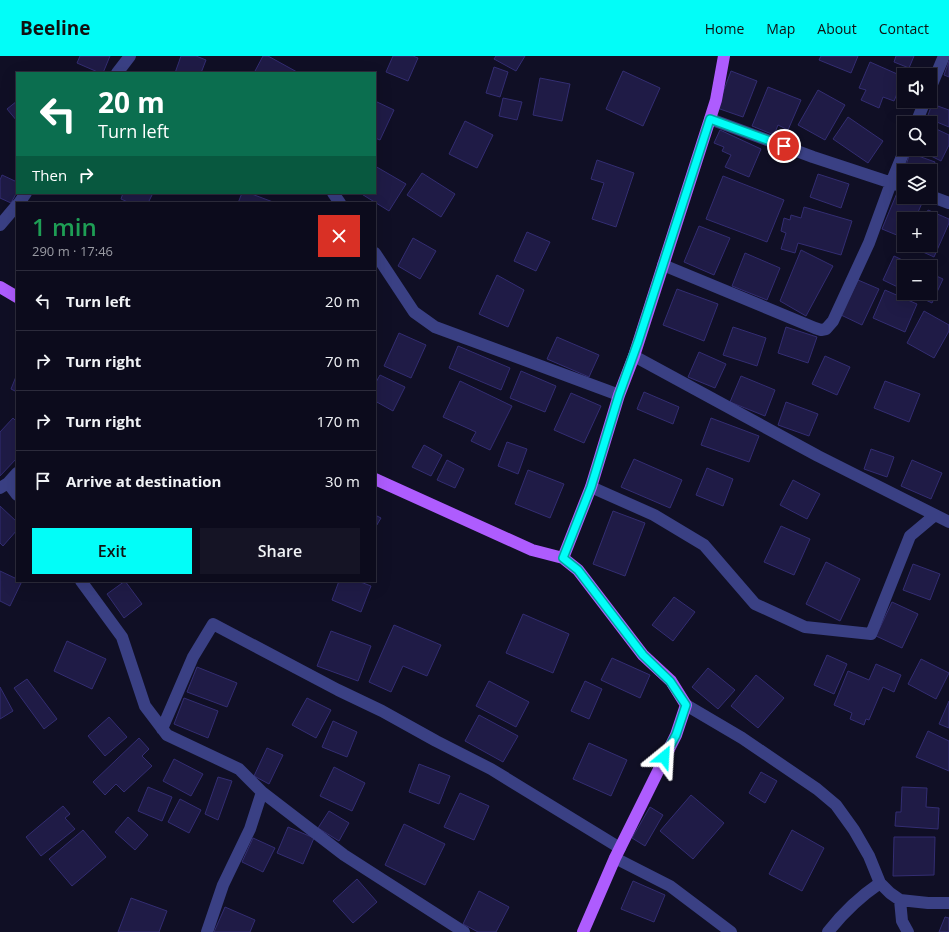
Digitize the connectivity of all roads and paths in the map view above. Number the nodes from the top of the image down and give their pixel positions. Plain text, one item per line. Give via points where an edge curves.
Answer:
1 (130, 56) edge
2 (724, 56) edge
3 (944, 56) edge
4 (118, 72) edge
5 (937, 72) edge
6 (710, 119) junction
7 (902, 156) edge
8 (891, 182) junction
9 (897, 184) edge
10 (937, 199) edge
11 (949, 203) edge
12 (16, 206) edge
13 (0, 225) edge
14 (376, 255) edge
15 (663, 265) junction
16 (0, 286) edge
17 (16, 296) edge
18 (634, 356) junction
19 (619, 395) junction
20 (16, 474) edge
21 (376, 479) edge
22 (4, 486) edge
23 (591, 487) junction
24 (16, 493) edge
25 (935, 515) junction
26 (949, 522) edge
27 (563, 558) junction
28 (82, 582) edge
29 (686, 705) junction
30 (162, 730) junction
31 (262, 792) junction
32 (617, 853) junction
33 (880, 883) junction
34 (900, 900) junction
35 (949, 903) edge
36 (207, 932) edge
37 (464, 932) edge
38 (583, 932) edge
39 (731, 932) edge
40 (828, 932) edge
41 (908, 932) edge

1 - 4 street
2 - 6 main road
3 - 5 street
6 - 8 street via 813,157
6 - 15 main road
7 - 8 street
8 - 9 street
8 - 15 street via 869,243 833,321 826,329 815,328
10 - 11 street
12 - 13 street
14 - 19 street via 414,312 435,327
15 - 18 main road
16 - 17 main road
18 - 19 main road
18 - 25 street via 818,456
19 - 23 main road
20 - 22 street
21 - 27 main road via 532,550
22 - 24 street
23 - 25 street via 654,515 704,546 755,604 805,627 871,634 910,536
23 - 27 main road
25 - 26 street
27 - 29 main road via 578,570 643,655 670,681
28 - 30 street via 122,637 144,706
29 - 32 main road via 676,735
29 - 33 street via 742,738 836,805 869,856
30 - 31 street via 166,735 239,769
30 - 32 street via 193,658 213,624 491,769
31 - 36 street via 250,829 223,885
31 - 37 street via 344,855
32 - 38 main road
32 - 39 street via 670,886
33 - 34 street
33 - 40 street via 847,911
34 - 35 street
34 - 41 street via 902,921

